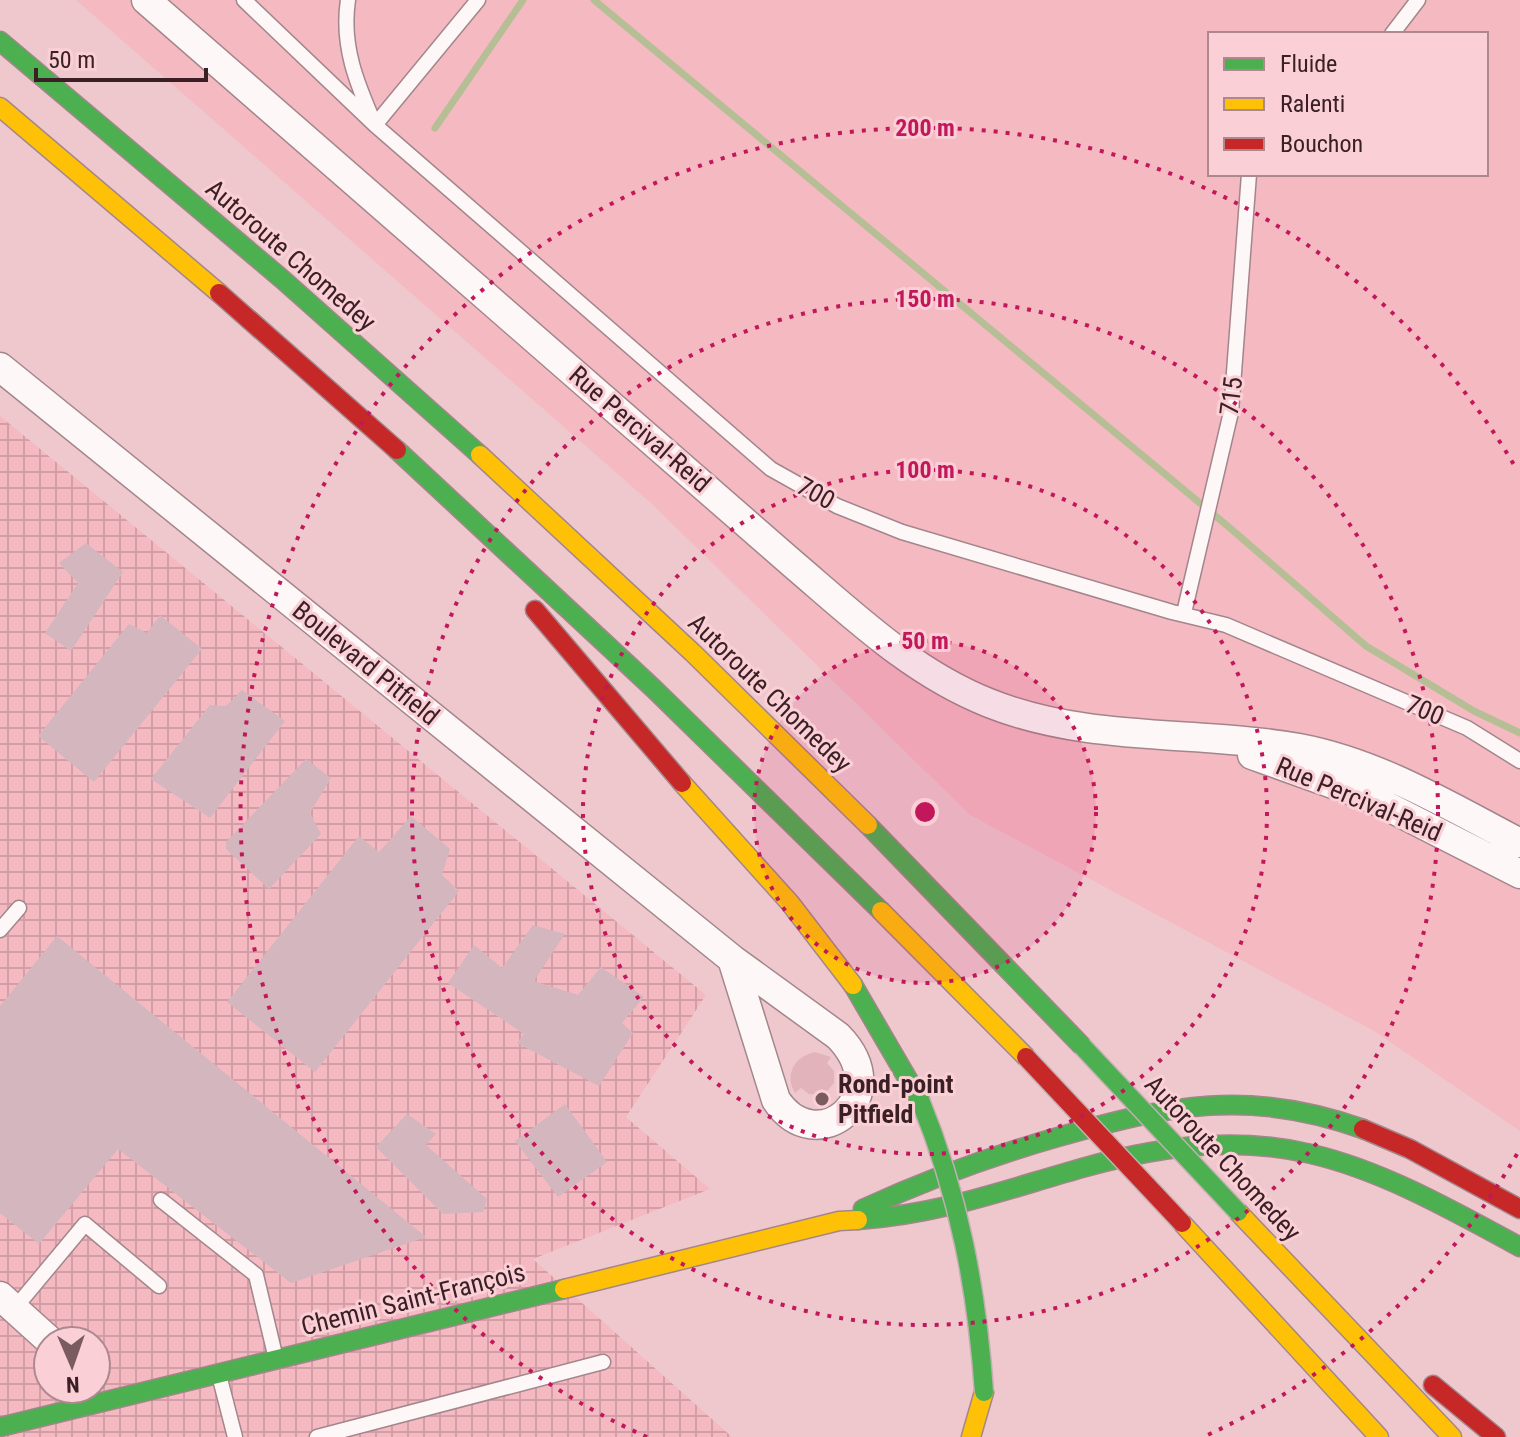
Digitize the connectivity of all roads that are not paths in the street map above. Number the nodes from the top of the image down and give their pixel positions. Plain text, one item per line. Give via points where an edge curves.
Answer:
1 (146, 0) edge
2 (244, 0) edge
3 (348, 0) edge
4 (478, 0) edge
5 (1418, 0) edge
6 (1394, 32) edge
7 (0, 41) edge
8 (0, 107) edge
9 (375, 125) junction
10 (1249, 176) edge
11 (0, 367) edge
12 (402, 454) junction
13 (1184, 613) junction
14 (1193, 739) junction
15 (1520, 761) edge
16 (1520, 843) edge
17 (1520, 874) edge
18 (19, 908) dead end
19 (0, 930) edge
20 (732, 959) junction
21 (161, 1200) dead end
22 (1520, 1209) edge
23 (839, 1221) junction
24 (1520, 1247) edge
25 (1287, 1263) junction
26 (159, 1286) dead end
27 (7, 1302) edge
28 (32, 1325) edge
29 (276, 1359) junction
30 (603, 1362) dead end
31 (218, 1373) junction
32 (112, 1392) edge
33 (984, 1392) junction
34 (62, 1405) edge
35 (0, 1427) edge
36 (235, 1437) edge
37 (317, 1437) edge
38 (971, 1437) edge
39 (986, 1437) edge
40 (1379, 1437) edge
41 (1452, 1437) edge
42 (1496, 1437) edge

1 - 14 street, Rue Percival-Reid via 912,662 969,695 1035,719
2 - 9 lane, 700
3 - 9 lane via 347,47
4 - 9 lane
5 - 6 lane
7 - 25 main road, Autoroute Chomedey, bridge via 279,278 576,545 885,841
8 - 12 main road
9 - 13 lane, 700 via 771,469 837,506 902,532
10 - 13 lane, 715 via 1231,412
11 - 20 street, Boulevard Pitfield
12 - 33 main road, bridge via 692,794 768,873 862,995 941,1148 961,1214 978,1313
12 - 40 main road, bridge via 748,778 1026,1057
13 - 15 lane, 700 via 1226,625 1467,728
14 - 16 street, Rue Percival-Reid via 1283,746 1348,760
14 - 17 street, Rue Percival-Reid via 1369,797
18 - 19 lane
20 - 20 street, Boulevard Pitfield via 783,1110 818,1124 843,1116 852,1108 861,1083 848,1047
21 - 29 lane via 256,1275
22 - 23 main road, Chemin Saint-François via 1340,1121 1270,1107 1200,1104 1110,1122 983,1160 929,1178
23 - 24 main road, Chemin Saint-François via 938,1211 1138,1151 1218,1141 1316,1153 1350,1164
23 - 29 main road, Chemin Saint-François
25 - 41 main road, Autoroute Chomedey
25 - 42 main road
26 - 27 lane via 85,1224
27 - 28 street
29 - 31 main road, Chemin Saint-François
30 - 37 lane
31 - 32 main road, Chemin Saint-François
31 - 36 lane
33 - 38 main road
33 - 39 main road
34 - 35 main road, Chemin Saint-François

